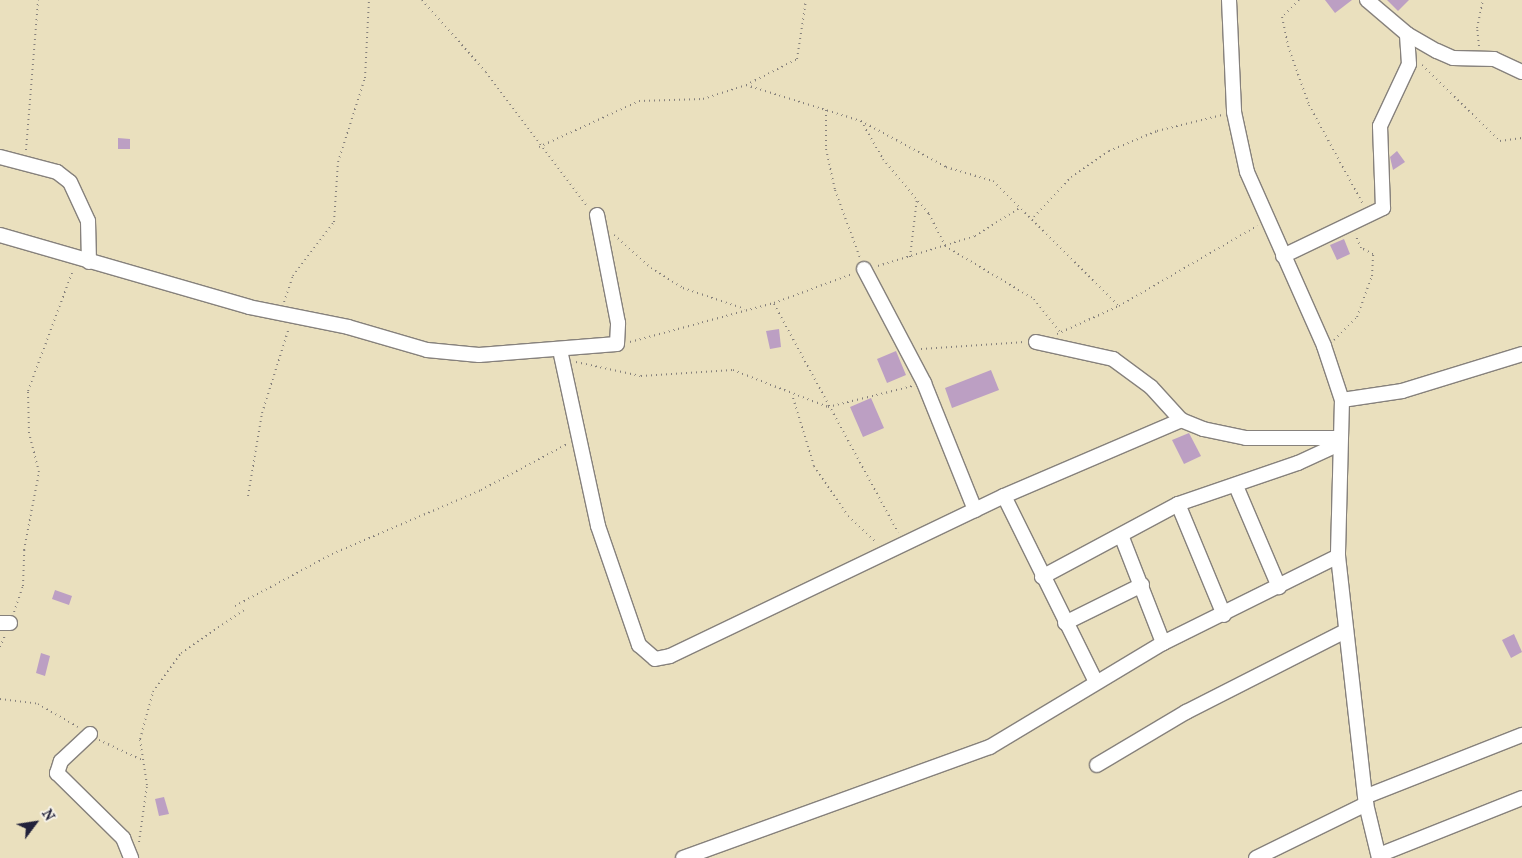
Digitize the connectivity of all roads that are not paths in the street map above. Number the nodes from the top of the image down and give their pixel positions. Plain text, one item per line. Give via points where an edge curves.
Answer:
1 (1229, 0) edge
2 (1367, 0) edge
3 (1406, 34) junction
4 (1522, 72) edge
5 (0, 157) edge
6 (597, 215) road end
7 (0, 235) edge
8 (1283, 256) junction
9 (84, 261) junction
10 (864, 269) road end
11 (1036, 342) road end
12 (561, 354) junction
13 (1522, 354) edge
14 (1342, 400) junction
15 (1181, 420) junction
16 (1339, 441) junction
17 (1236, 486) junction
18 (1004, 496) junction
19 (1178, 504) junction
20 (975, 510) junction
21 (1121, 535) junction
22 (1338, 556) junction
23 (1042, 577) junction
24 (1142, 585) junction
25 (1279, 587) junction
26 (1224, 615) junction
27 (1065, 623) junction
28 (1346, 631) junction
29 (1164, 643) junction
30 (1096, 682) junction
31 (90, 734) road end
32 (1522, 735) edge
33 (1097, 766) dead end
34 (1522, 798) edge
35 (1366, 800) junction
36 (133, 854) edge
37 (1379, 857) edge
38 (683, 858) edge
39 (1256, 858) edge

1 - 8 street via 1234,112 1247,172
2 - 3 street
3 - 4 street via 1453,58 1483,58 1511,64
3 - 8 street via 1411,55 1380,126 1383,208 1355,225
5 - 9 street via 57,172 78,194 88,221
6 - 12 street via 618,323 618,344
7 - 9 street
8 - 14 street via 1324,346
9 - 12 street via 450,355
10 - 20 street via 924,383
11 - 15 street via 1114,358 1151,387
12 - 20 street via 577,438 613,574 639,645 655,659 670,656 885,550
13 - 14 street via 1402,391
14 - 16 street
15 - 16 street via 1246,438
15 - 18 street
16 - 17 street
16 - 22 street
17 - 19 street
17 - 25 street
18 - 20 street
18 - 23 street
19 - 21 street
19 - 26 street
21 - 23 street
21 - 24 street
22 - 25 street
22 - 28 street
23 - 27 street
24 - 27 street
24 - 29 street
25 - 26 street
26 - 29 street
27 - 30 street
28 - 33 street via 1186,712
28 - 35 street
29 - 30 street
30 - 38 street via 990,747
31 - 36 street via 61,762 57,773 124,838
32 - 35 street
34 - 37 street
35 - 37 street
35 - 39 street

